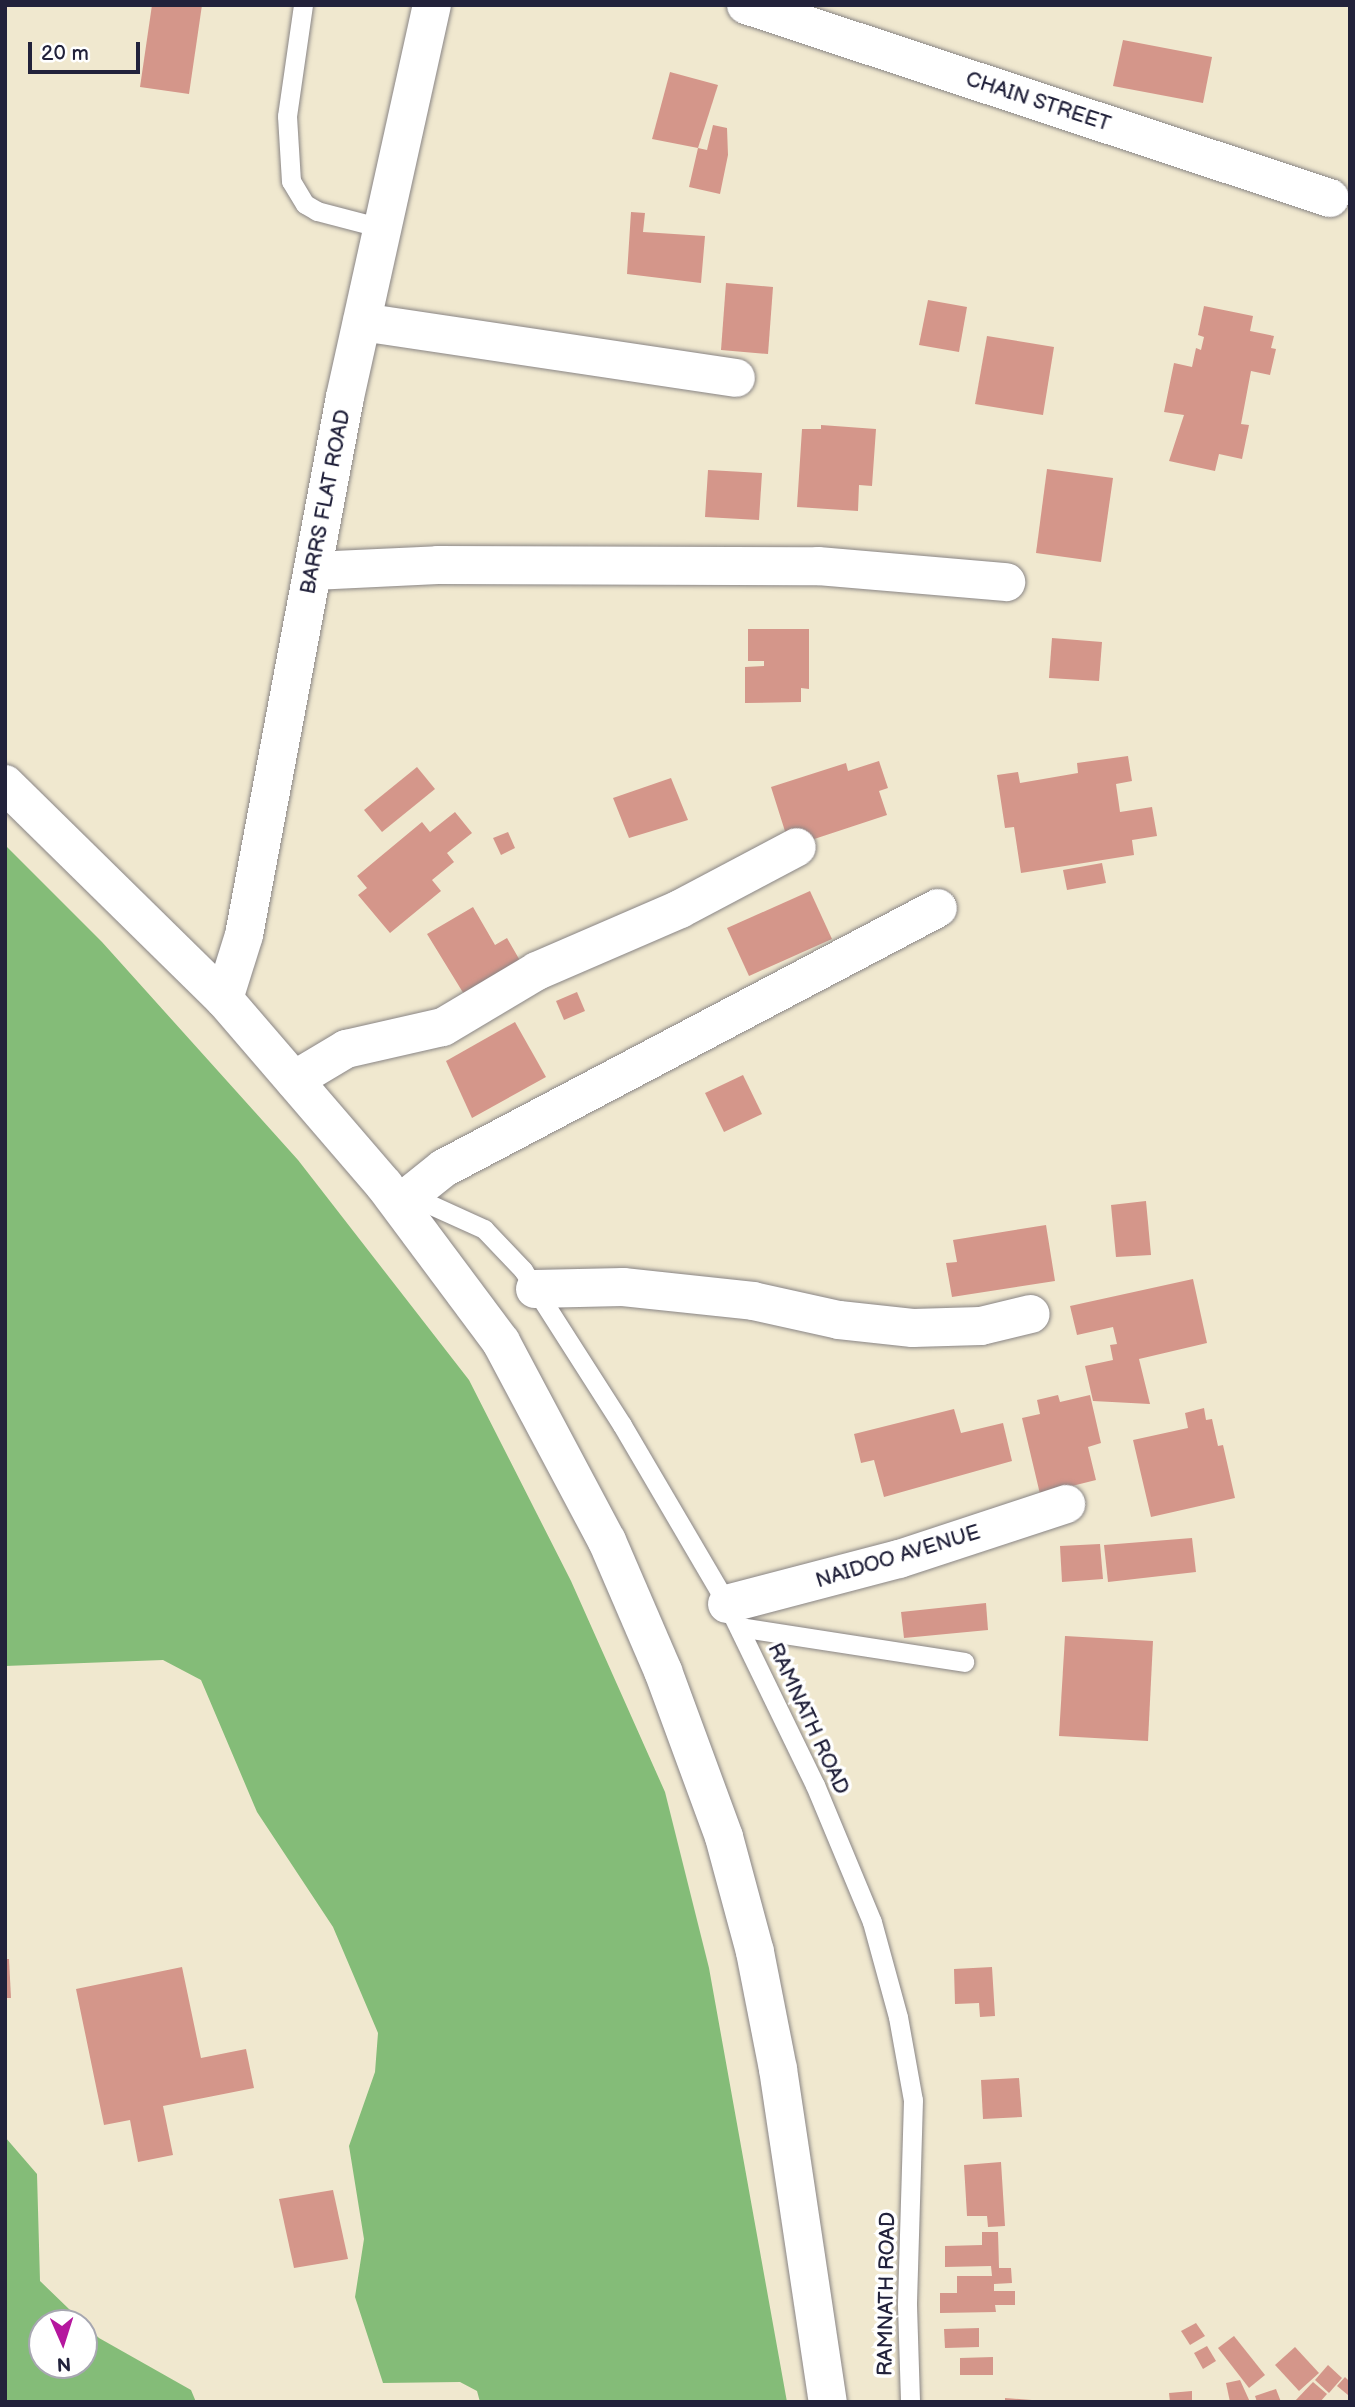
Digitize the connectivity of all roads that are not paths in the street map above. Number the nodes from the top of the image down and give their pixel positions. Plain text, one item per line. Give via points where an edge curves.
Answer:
1 (303, 5) edge
2 (432, 5) edge
3 (746, 5) edge
4 (1330, 198) dead end
5 (382, 228) junction
6 (362, 321) junction
7 (736, 378) dead end
8 (313, 571) junction
9 (1006, 583) dead end
10 (5, 784) edge
11 (797, 848) dead end
12 (938, 908) dead end
13 (225, 999) junction
14 (294, 1080) junction
15 (397, 1190) junction
16 (535, 1289) junction
17 (1031, 1314) dead end
18 (1066, 1504) dead end
19 (733, 1615) junction
20 (964, 1661) dead end
21 (828, 2402) edge
22 (910, 2402) edge

1 - 5 lane via 287,116 291,181 305,204 317,211
2 - 5 street, BARRS FLAT ROAD
3 - 4 street, CHAIN STREET
5 - 6 street, BARRS FLAT ROAD
6 - 7 street
6 - 8 street, BARRS FLAT ROAD
8 - 9 street via 438,565 818,566
8 - 13 street, BARRS FLAT ROAD via 244,935
10 - 13 street
11 - 14 street via 680,909 537,971 443,1027 346,1049
12 - 15 street
13 - 14 street
14 - 15 street
15 - 16 lane, RAMNATH ROAD via 484,1229
15 - 21 street via 501,1342 607,1541 724,1837 755,1952
16 - 17 street via 584,1286 662,1291 913,1328 981,1326
16 - 19 lane, RAMNATH ROAD via 622,1425
18 - 19 street, NAIDOO AVENUE
19 - 20 lane
19 - 22 lane, RAMNATH ROAD via 815,1785 867,1910 898,2017 913,2100 907,2305

